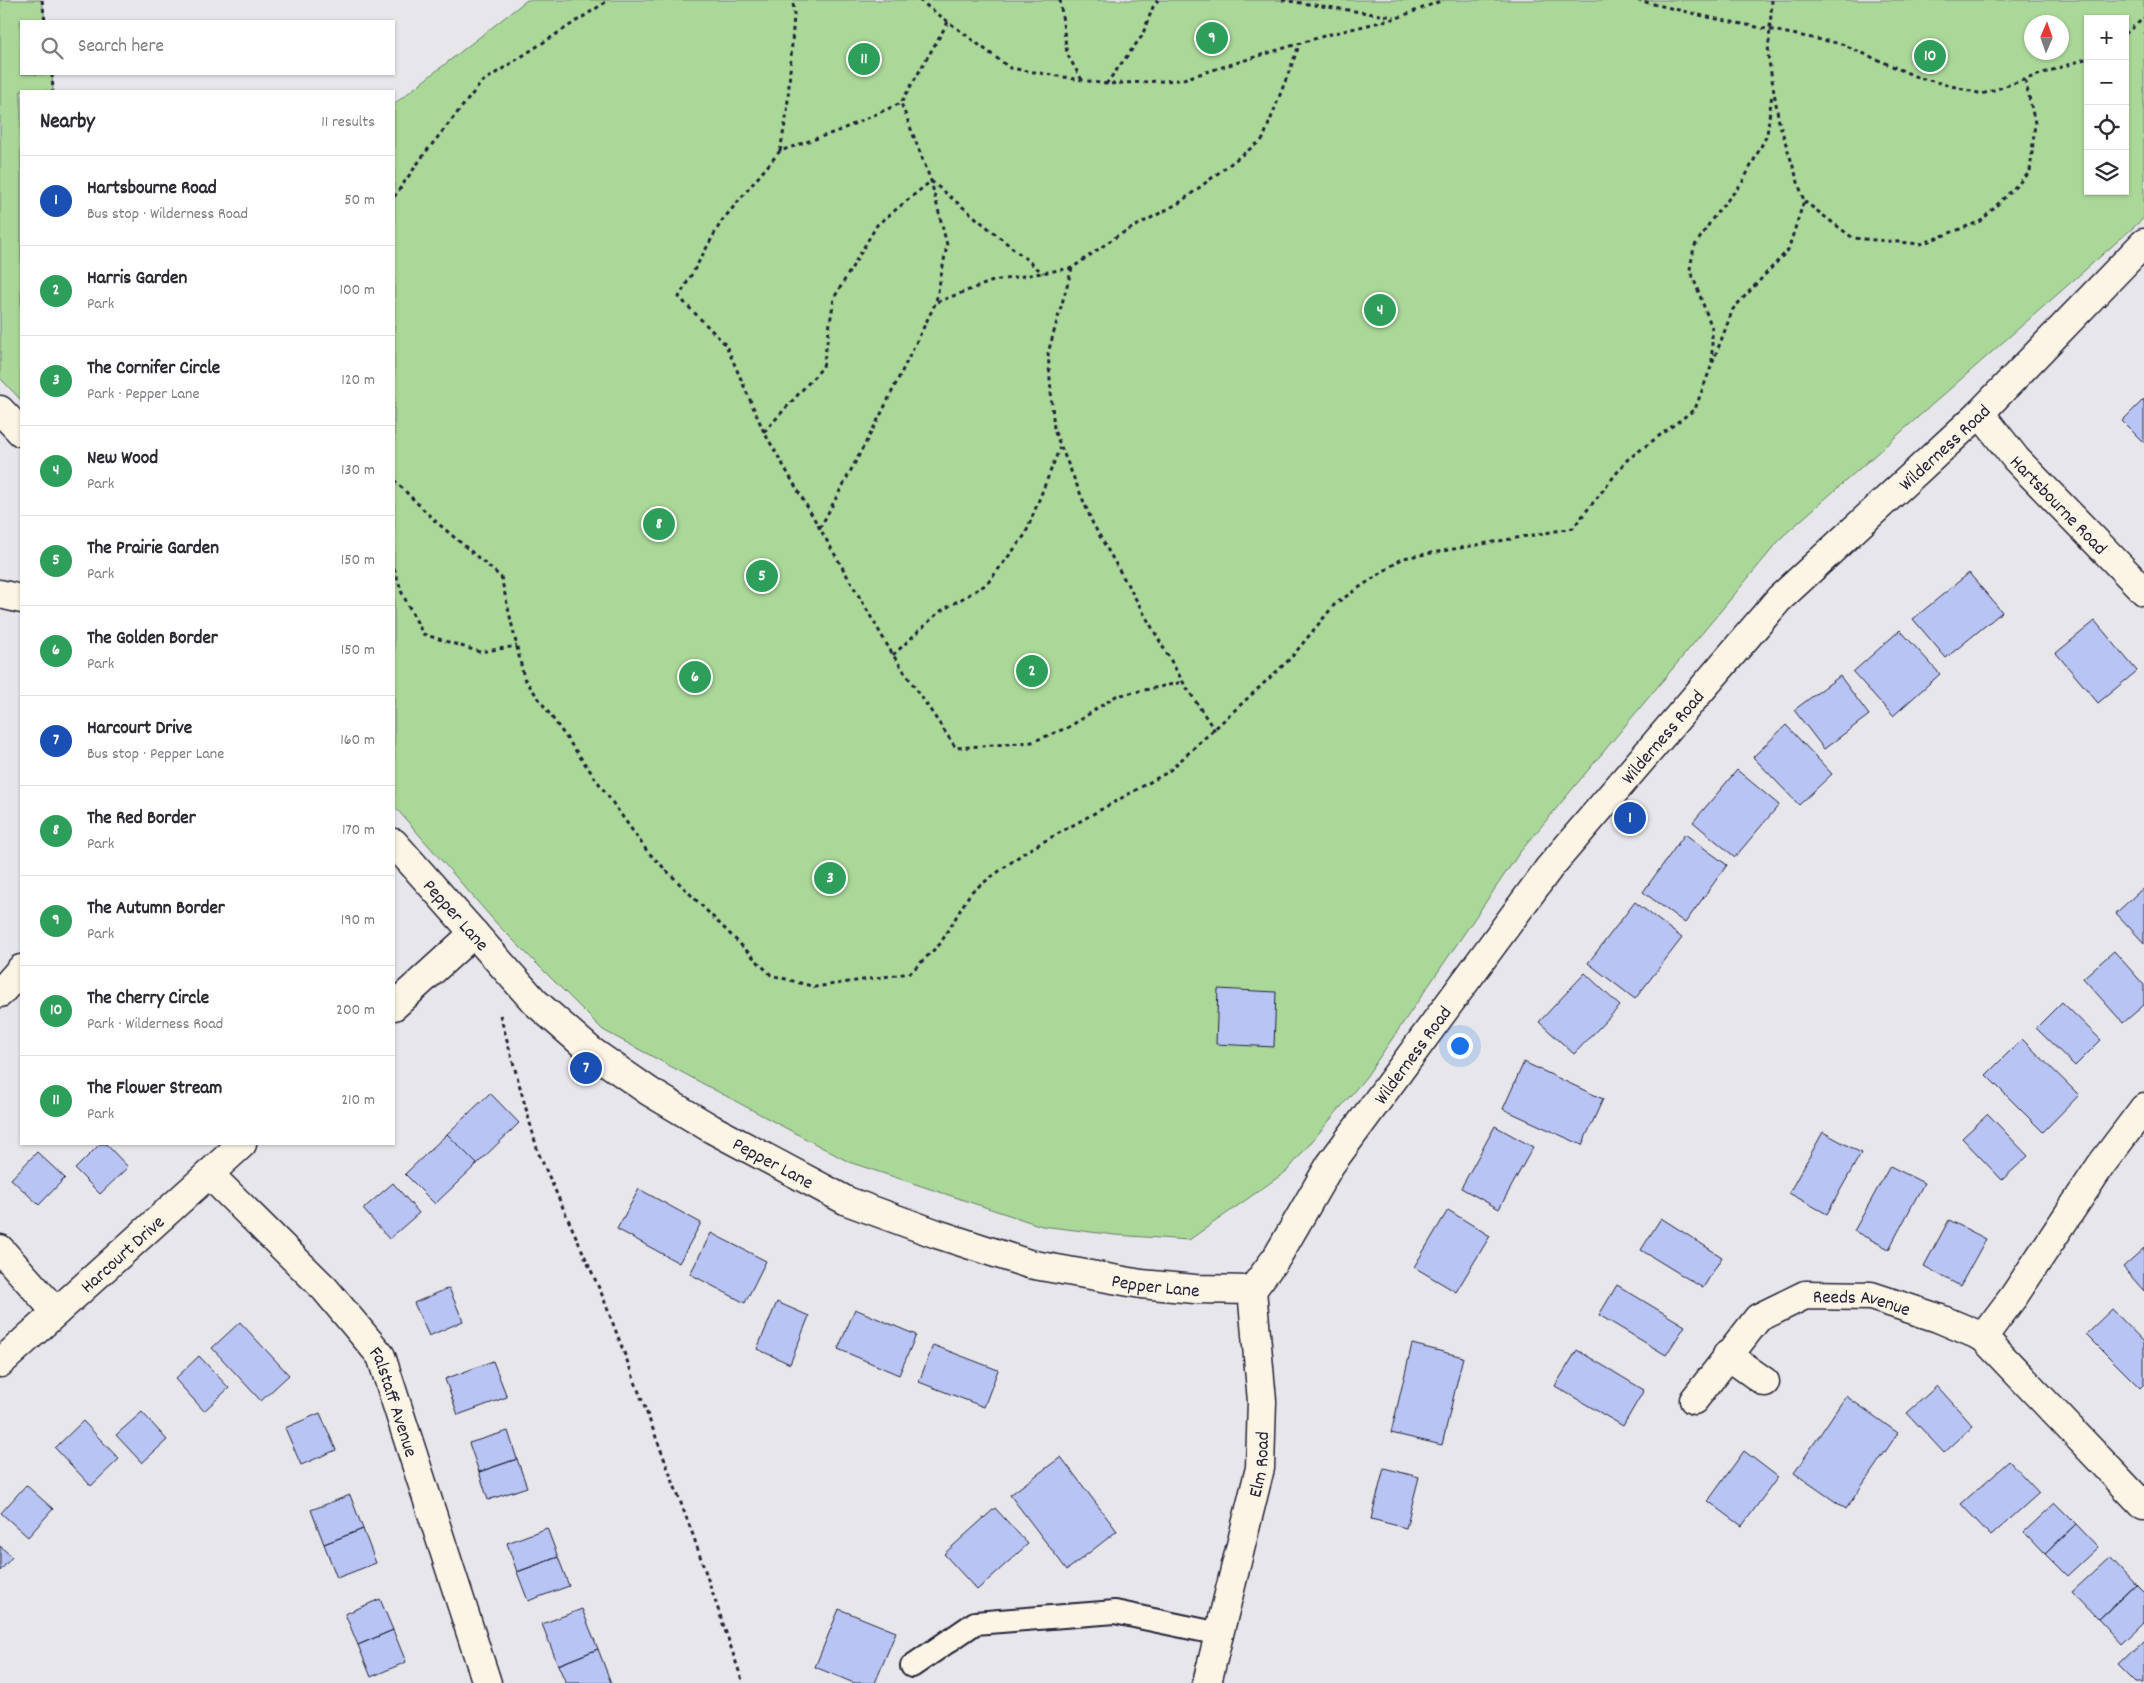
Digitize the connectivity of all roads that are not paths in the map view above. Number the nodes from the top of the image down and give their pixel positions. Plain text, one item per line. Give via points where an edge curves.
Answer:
1 (2144, 243) edge
2 (0, 410) edge
3 (1980, 412) junction
4 (20, 431) edge
5 (2144, 591) edge
6 (0, 594) edge
7 (20, 599) edge
8 (395, 844) edge
9 (474, 933) junction
10 (20, 970) edge
11 (0, 993) edge
12 (395, 1005) edge
13 (2144, 1108) edge
14 (241, 1145) edge
15 (209, 1174) junction
16 (0, 1249) edge
17 (1252, 1290) junction
18 (56, 1312) junction
19 (1983, 1337) junction
20 (1727, 1355) junction
21 (0, 1363) edge
22 (1765, 1382) dead end
23 (1694, 1400) dead end
24 (2144, 1506) edge
25 (1220, 1634) junction
26 (912, 1666) dead end
27 (487, 1683) edge
28 (1207, 1683) edge

1 - 3 street, Wilderness Road
2 - 4 street
3 - 5 street, Hartsbourne Road via 2016,459
3 - 17 street, Wilderness Road via 1779,599 1549,868 1330,1164 1277,1257
6 - 7 street
8 - 9 street, Pepper Lane
9 - 12 street
9 - 17 street, Pepper Lane via 535,1002 591,1051 712,1129 847,1201 1029,1264 1141,1284
10 - 11 street
13 - 19 street
14 - 15 street, Harcourt Drive
15 - 18 street, Harcourt Drive
15 - 27 street, Falstaff Avenue via 325,1289 381,1356
16 - 18 street
17 - 25 street, Elm Road via 1262,1400 1260,1468
18 - 21 street, Harcourt Drive
19 - 20 street, Reeds Avenue via 1871,1296 1805,1295 1758,1318
19 - 24 street, Reeds Avenue
20 - 22 street
20 - 23 street, Reeds Avenue
25 - 26 lane via 1115,1612 975,1623
25 - 28 street, Elm Road

